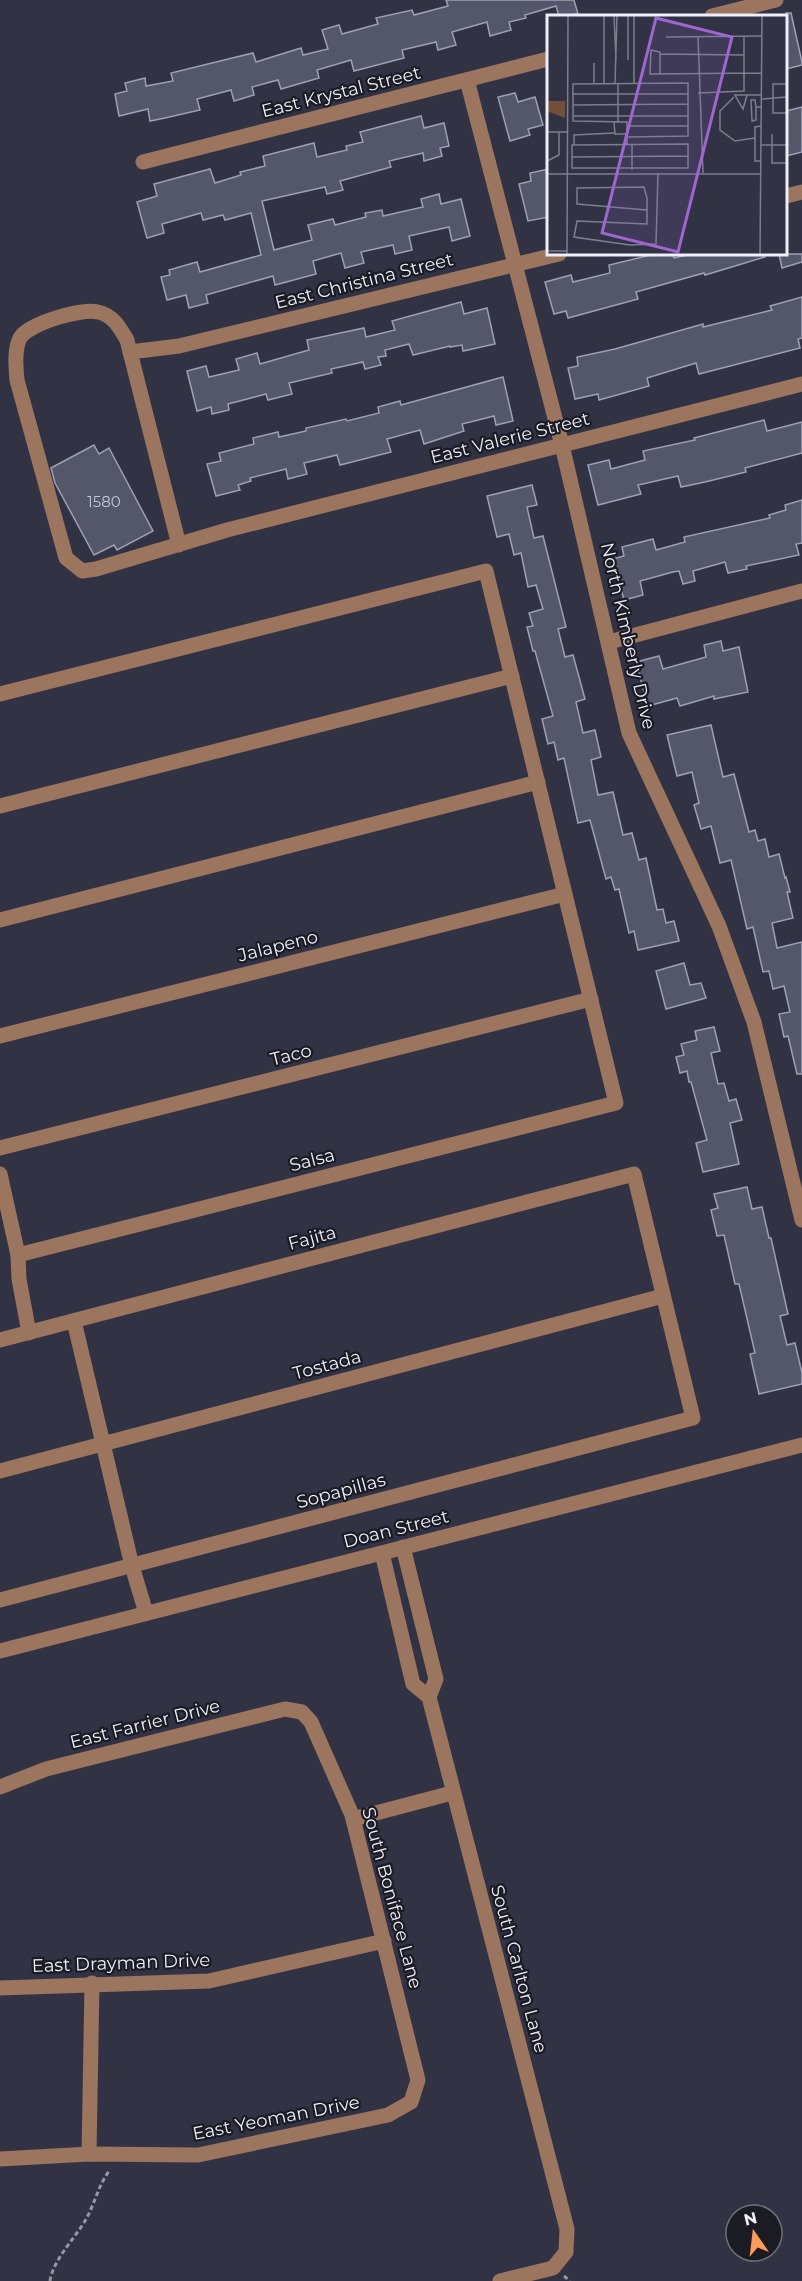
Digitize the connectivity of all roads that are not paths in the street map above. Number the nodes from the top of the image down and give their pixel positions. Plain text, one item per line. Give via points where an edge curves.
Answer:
1 (776, 0) edge
2 (716, 15) edge
3 (547, 60) edge
4 (467, 80) junction
5 (143, 162) dead end
6 (802, 192) edge
7 (787, 196) edge
8 (555, 255) edge
9 (516, 265) junction
10 (128, 346) junction
11 (802, 384) edge
12 (562, 445) junction
13 (179, 545) junction
14 (802, 591) edge
15 (609, 642) junction
16 (512, 676) junction
17 (0, 694) edge
18 (538, 782) junction
19 (0, 806) edge
20 (565, 894) junction
21 (0, 920) edge
22 (591, 999) junction
23 (0, 1036) edge
24 (0, 1148) edge
25 (0, 1174) edge
26 (802, 1220) edge
27 (5, 1226) edge
28 (18, 1254) junction
29 (663, 1296) junction
30 (74, 1321) junction
31 (29, 1333) junction
32 (0, 1340) edge
33 (103, 1444) junction
34 (802, 1445) edge
35 (0, 1471) edge
36 (403, 1547) junction
37 (382, 1553) junction
38 (132, 1566) junction
39 (0, 1600) edge
40 (146, 1613) junction
41 (0, 1651) edge
42 (429, 1697) junction
43 (302, 1713) joint
44 (0, 1787) edge
45 (452, 1793) junction
46 (353, 1819) junction
47 (384, 1941) junction
48 (92, 1983) junction
49 (0, 1988) edge
50 (411, 2102) joint
51 (89, 2154) junction
52 (0, 2159) edge
53 (500, 2281) edge

1 - 2 street
3 - 4 street, East Krystal Street
4 - 5 street, East Krystal Street
4 - 9 street, North Kimberly Drive
6 - 7 street
8 - 9 street, East Christina Street
9 - 10 street, East Christina Street via 178,346
9 - 12 street, North Kimberly Drive
10 - 13 street
10 - 13 street, East Valerie Street via 120,326 99,312 44,322 21,338 16,355 17,380 66,558 82,572
11 - 12 street, East Valerie Street
12 - 13 street, East Valerie Street
12 - 15 street, North Kimberly Drive
14 - 15 street
15 - 26 street, North Kimberly Drive via 629,733 719,926 754,1022
16 - 17 street via 486,571
16 - 18 street
16 - 19 street
18 - 20 street
18 - 21 street
20 - 22 street
20 - 23 street, Jalapeno
22 - 24 street, Taco
22 - 28 street, Salsa via 616,1102
25 - 27 street
27 - 28 street
28 - 31 street
29 - 30 street, Fajita via 634,1174
29 - 33 street, Tostada
29 - 38 street, Sopapillas via 693,1418
30 - 31 street, Fajita
30 - 33 street
31 - 32 street, Fajita
33 - 35 street, Tostada
33 - 38 street
34 - 36 street, Doan Street
36 - 37 street, Doan Street
36 - 42 street, South Carlton Lane via 436,1679
37 - 40 street, Doan Street
37 - 42 street, South Carlton Lane via 413,1684
38 - 39 street, Sopapillas
38 - 40 street
40 - 41 street, Doan Street
42 - 45 street, South Carlton Lane
43 - 44 street, East Farrier Drive via 285,1709 46,1769
43 - 46 street, South Boniface Lane via 311,1722
45 - 46 street
45 - 53 street, South Carlton Lane via 567,2229 567,2252 553,2268
46 - 47 street, South Boniface Lane
47 - 48 street, East Drayman Drive via 209,1982
47 - 50 street, South Boniface Lane via 418,2080
48 - 49 street, East Drayman Drive
48 - 51 street
50 - 51 street, East Yeoman Drive via 388,2115 198,2155
51 - 52 street, East Yeoman Drive

